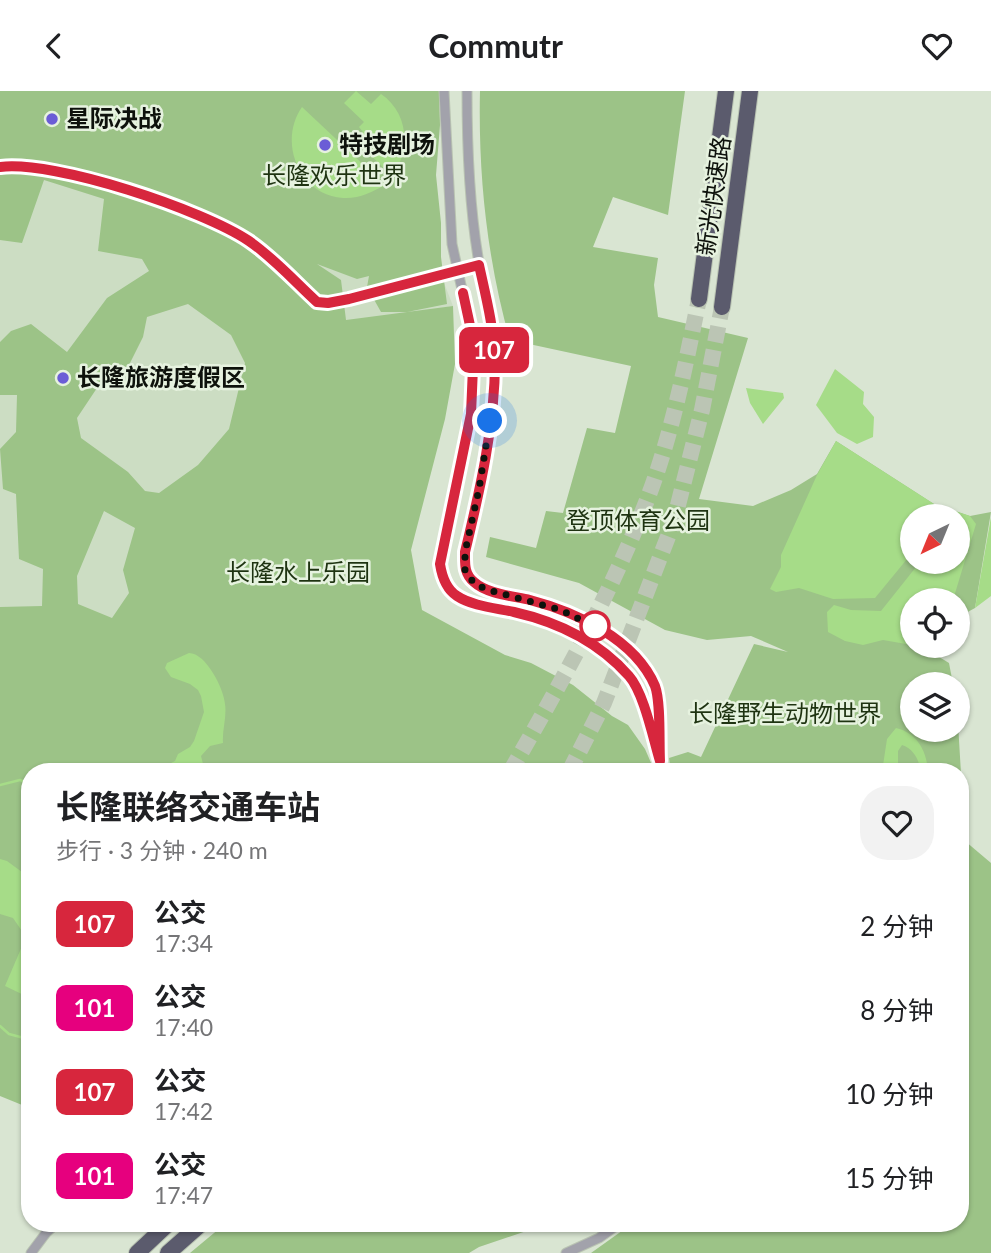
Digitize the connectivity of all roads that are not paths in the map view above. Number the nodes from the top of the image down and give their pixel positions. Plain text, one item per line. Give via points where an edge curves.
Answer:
1 (444, 91) edge
2 (467, 91) edge
3 (726, 91) edge
4 (750, 91) edge
5 (0, 167) edge
6 (479, 265) junction
7 (458, 269) junction
8 (699, 299) tunnel mouth
9 (722, 307) tunnel mouth
10 (660, 761) joint
11 (47, 1232) edge
12 (159, 1232) edge
13 (192, 1232) edge
14 (606, 1232) edge
15 (31, 1253) edge
16 (137, 1253) edge
17 (168, 1253) edge
18 (566, 1253) edge

1 - 7 street via 452,244
2 - 6 street
3 - 8 highway, 新光快速路
4 - 9 highway, 新光快速路
5 - 7 street via 93,181 214,222 250,242 317,302 349,299
6 - 7 street
6 - 10 street via 495,361 488,441 465,570 485,589 585,620 631,652 656,688
7 - 10 street via 474,344 474,380 440,564 442,576 455,595 466,601 556,625 599,648 632,679
11 - 15 street
12 - 16 highway
13 - 17 highway
14 - 18 street

